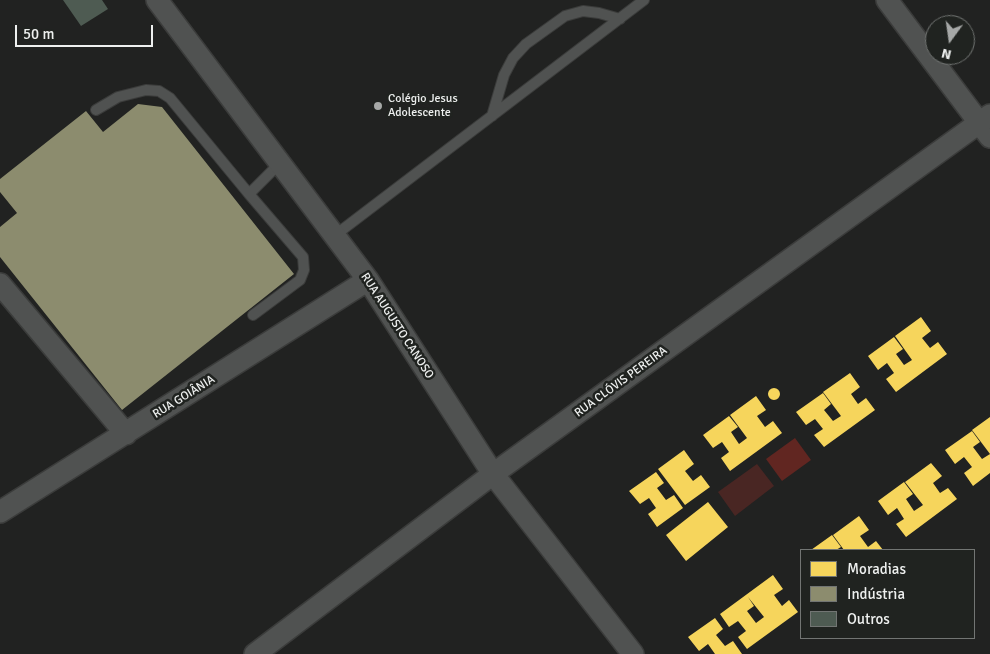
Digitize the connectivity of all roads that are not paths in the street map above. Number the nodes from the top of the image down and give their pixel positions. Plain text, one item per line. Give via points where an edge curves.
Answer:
1 (157, 0) edge
2 (644, 0) edge
3 (887, 0) edge
4 (620, 19) junction
5 (96, 110) dead end
6 (492, 116) junction
7 (987, 125) edge
8 (279, 164) junction
9 (250, 194) junction
10 (334, 236) junction
11 (368, 280) junction
12 (0, 284) edge
13 (253, 316) dead end
14 (126, 434) junction
15 (493, 474) junction
16 (0, 512) edge
17 (255, 654) edge
18 (633, 654) edge

1 - 8 street, RUA AUGUSTO CANOSO
2 - 4 lane
3 - 7 street
4 - 6 lane
4 - 6 lane via 583,11 564,16 526,44 504,75
5 - 9 lane via 118,97 146,90 159,91 170,98
6 - 10 lane
7 - 15 street, RUA CLÓVIS PEREIRA
8 - 9 lane
8 - 10 street, RUA AUGUSTO CANOSO
9 - 13 lane via 303,257 304,270 300,280
10 - 11 street, RUA AUGUSTO CANOSO
11 - 14 street, RUA GOIÂNIA
11 - 15 street, RUA AUGUSTO CANOSO
12 - 14 street
14 - 16 street, RUA GOIÂNIA
15 - 17 street, RUA CLÓVIS PEREIRA
15 - 18 street, RUA AUGUSTO CANOSO

